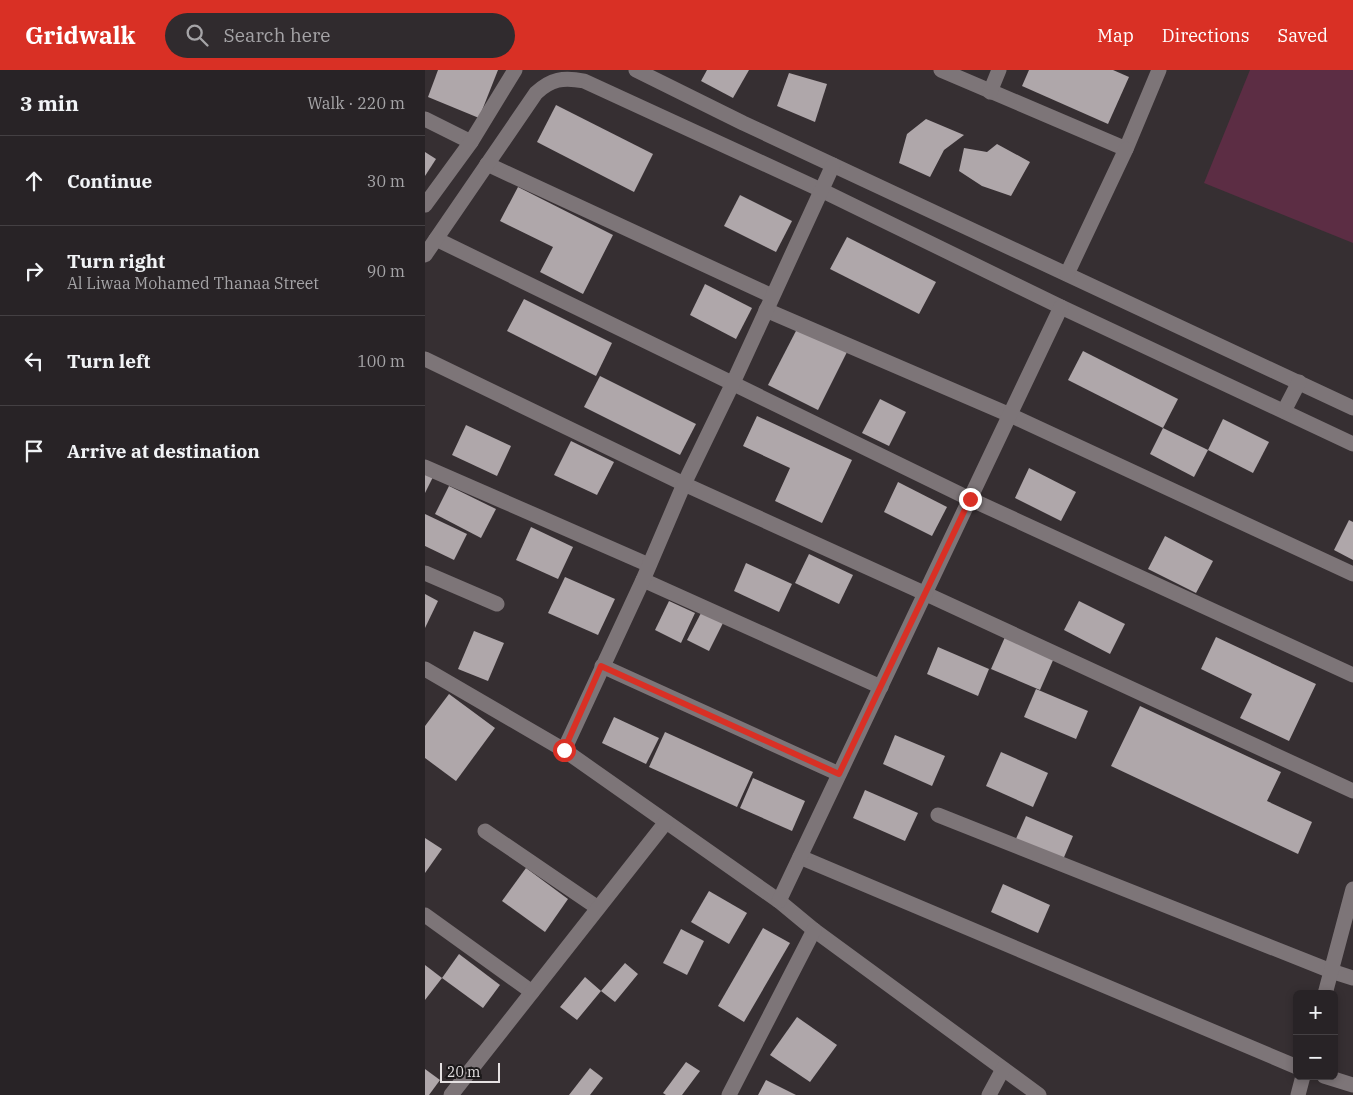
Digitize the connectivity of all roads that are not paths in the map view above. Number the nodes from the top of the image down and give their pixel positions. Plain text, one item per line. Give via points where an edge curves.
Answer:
1 (515, 70) edge
2 (636, 70) edge
3 (941, 70) edge
4 (999, 70) edge
5 (1155, 71) edge
6 (990, 92) junction
7 (425, 119) edge
8 (471, 142) junction
9 (1126, 149) junction
10 (487, 164) junction
11 (833, 165) junction
12 (821, 190) junction
13 (425, 205) edge
14 (437, 239) junction
15 (425, 255) edge
16 (1067, 274) junction
17 (769, 303) junction
18 (1061, 307) junction
19 (425, 359) edge
20 (1299, 382) junction
21 (732, 385) junction
22 (1353, 408) edge
23 (1284, 412) junction
24 (1010, 415) junction
25 (1353, 444) edge
26 (425, 467) edge
27 (684, 484) junction
28 (970, 499) junction
29 (649, 564) junction
30 (425, 573) edge
31 (1353, 574) edge
32 (643, 580) junction
33 (924, 593) junction
34 (497, 604) dead end
35 (601, 666) junction
36 (1353, 675) edge
37 (427, 676) edge
38 (881, 687) junction
39 (564, 750) junction
40 (839, 774) junction
41 (1353, 792) edge
42 (938, 815) dead end
43 (666, 822) junction
44 (485, 832) dead end
45 (800, 857) junction
46 (1353, 888) edge
47 (779, 901) junction
48 (598, 908) junction
49 (425, 915) edge
50 (814, 930) junction
51 (1331, 972) junction
52 (1353, 978) edge
53 (1326, 990) edge
54 (532, 992) junction
55 (1293, 1065) edge
56 (1003, 1069) junction
57 (1302, 1080) edge
58 (1337, 1080) edge
59 (1353, 1085) edge
60 (451, 1095) edge
61 (729, 1095) edge
62 (989, 1095) edge
63 (1039, 1095) edge
64 (1298, 1095) edge

1 - 8 street
2 - 11 street
3 - 6 street
4 - 6 street
5 - 9 street
6 - 9 street
7 - 8 street
8 - 13 street
9 - 16 street
10 - 12 street via 536,93 558,78 571,78 599,86
10 - 14 street
10 - 17 street
11 - 12 street
11 - 16 street
12 - 17 street
12 - 18 street
14 - 15 street
14 - 21 street
16 - 20 street
17 - 21 street
17 - 24 street
18 - 23 street
18 - 24 street
19 - 27 street
20 - 22 street
20 - 23 street
21 - 27 street
21 - 28 street
23 - 25 street
24 - 28 street
24 - 31 street
26 - 29 street
27 - 29 street
27 - 33 street
28 - 33 street
28 - 36 street
29 - 32 street
30 - 34 street
32 - 35 street
32 - 38 street
33 - 38 street
33 - 41 street
35 - 39 street
35 - 40 street
37 - 39 street
38 - 40 street
39 - 43 street
40 - 45 street
42 - 51 street
43 - 47 street
43 - 48 street
44 - 48 street
45 - 47 street
45 - 55 street
46 - 51 street
47 - 50 street
48 - 54 street
49 - 54 street
50 - 56 street
50 - 61 street
51 - 52 street
51 - 53 street
54 - 60 street
56 - 62 street
56 - 63 street
57 - 64 street
58 - 59 street

